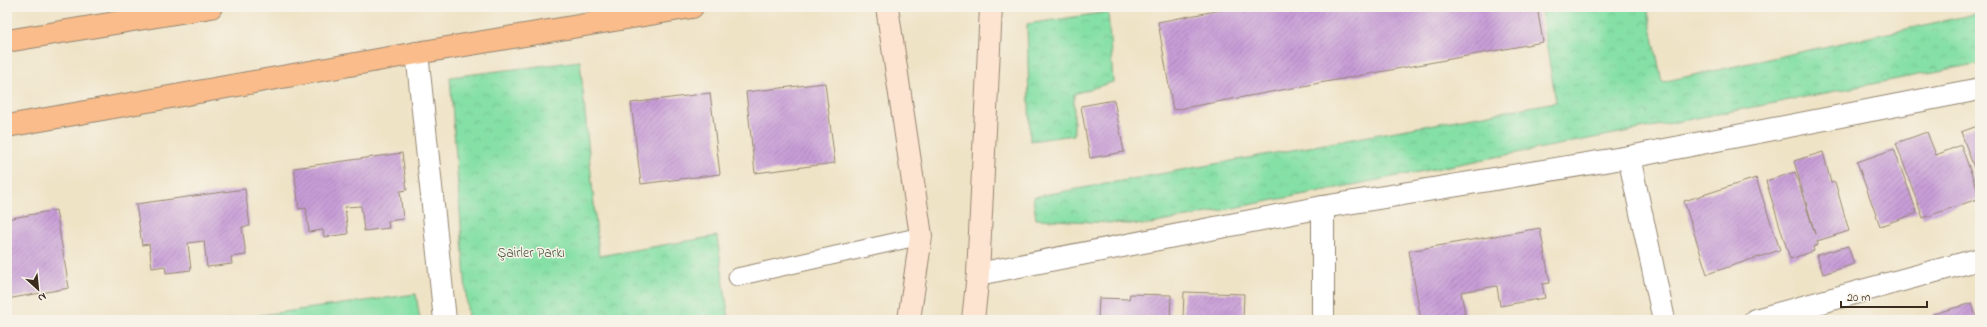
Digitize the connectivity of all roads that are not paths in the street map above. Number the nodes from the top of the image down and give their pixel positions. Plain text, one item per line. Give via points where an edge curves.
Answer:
1 (211, 7) edge
2 (692, 7) edge
3 (887, 7) edge
4 (991, 7) edge
5 (7, 41) edge
6 (417, 53) junction
7 (1980, 89) edge
8 (7, 126) edge
9 (1629, 157) junction
10 (1323, 207) junction
11 (921, 236) junction
12 (1980, 259) edge
13 (978, 274) junction
14 (737, 277) dead end
15 (445, 320) edge
16 (909, 320) edge
17 (974, 320) edge
18 (1323, 320) edge
19 (1664, 320) edge
20 (1755, 320) edge

1 - 5 main road
2 - 6 main road
3 - 11 street
4 - 13 street
6 - 8 main road
6 - 15 street
7 - 9 street
9 - 10 street
9 - 19 street
10 - 13 street
10 - 18 street
11 - 14 lane
11 - 16 street
12 - 20 street
13 - 17 street

